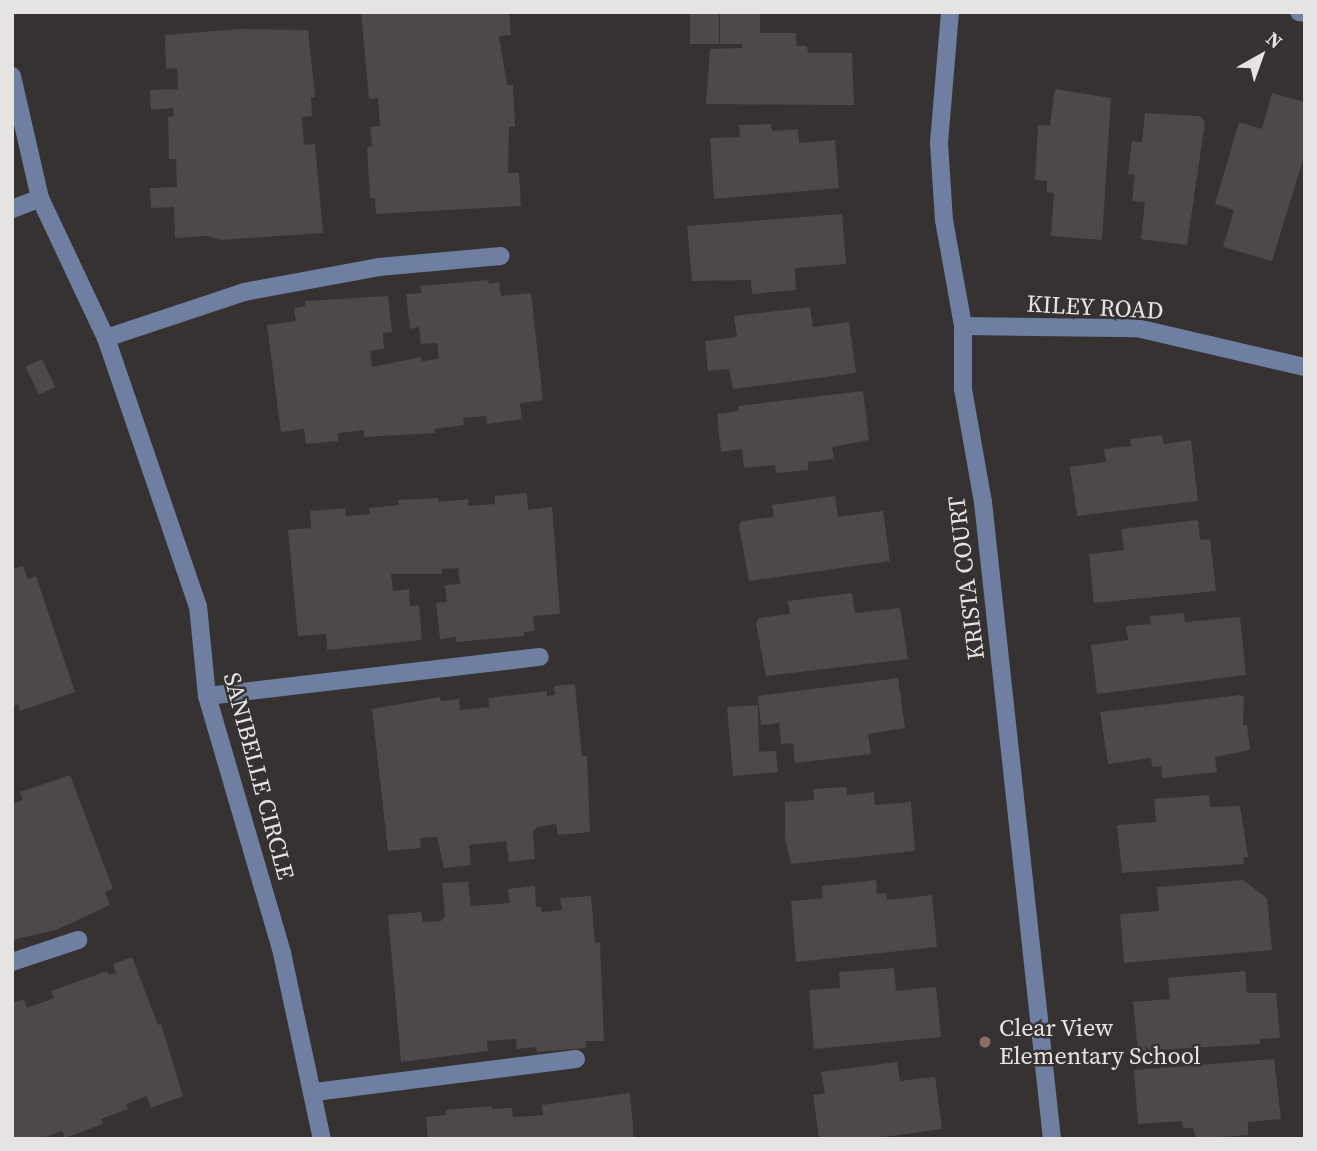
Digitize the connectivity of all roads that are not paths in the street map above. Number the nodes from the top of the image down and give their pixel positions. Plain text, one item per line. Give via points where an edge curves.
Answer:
1 (950, 12) edge
2 (1299, 12) edge
3 (1305, 13) edge
4 (12, 76) edge
5 (40, 198) junction
6 (12, 209) edge
7 (501, 256) dead end
8 (963, 326) junction
9 (106, 338) junction
10 (1305, 367) edge
11 (540, 657) dead end
12 (207, 696) junction
13 (78, 940) dead end
14 (12, 962) edge
15 (576, 1059) dead end
16 (315, 1093) junction
17 (322, 1139) edge
18 (1052, 1139) edge

1 - 8 street, KRISTA COURT via 939,143 944,220
2 - 3 street
4 - 5 street, SANIBELLE CIRCLE
5 - 6 street
5 - 9 street, SANIBELLE CIRCLE
7 - 9 street via 379,267 244,292
8 - 10 street, KILEY ROAD via 1137,328
8 - 18 street, KRISTA COURT via 963,389 983,502
9 - 12 street, SANIBELLE CIRCLE via 198,606
11 - 12 street
12 - 16 street, SANIBELLE CIRCLE via 282,953
13 - 14 street
15 - 16 street
16 - 17 street, SANIBELLE CIRCLE

